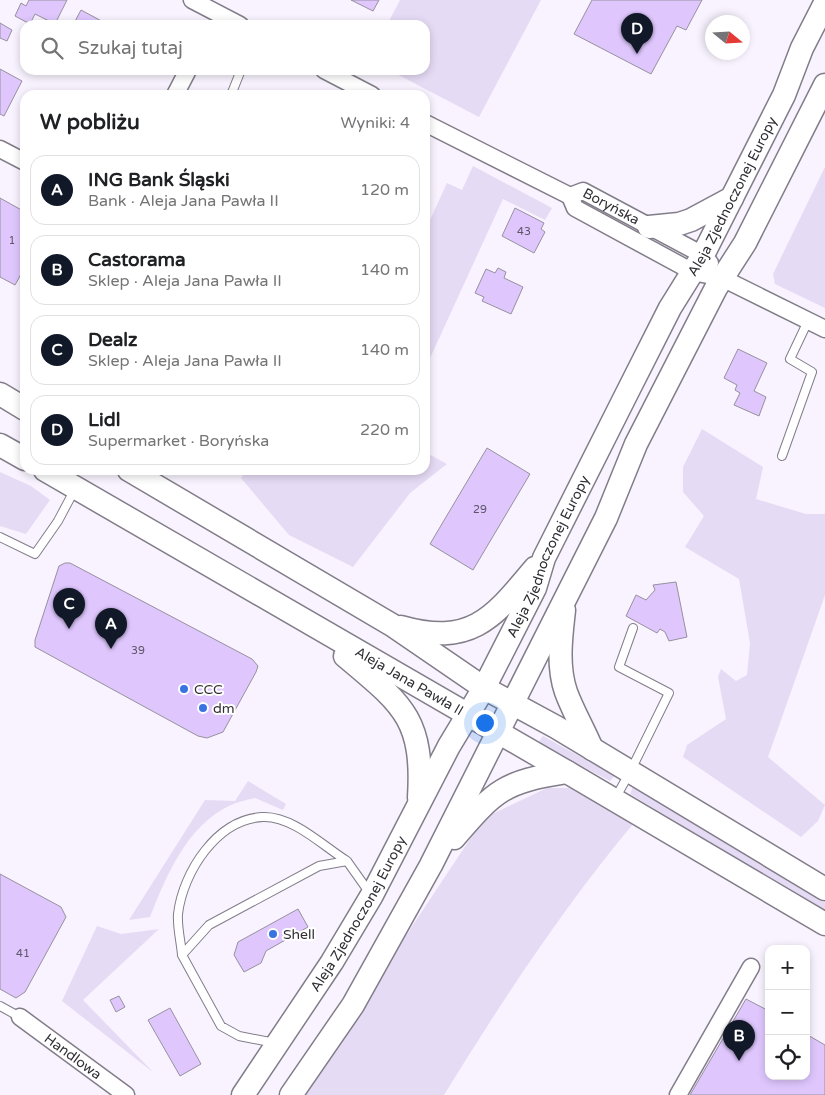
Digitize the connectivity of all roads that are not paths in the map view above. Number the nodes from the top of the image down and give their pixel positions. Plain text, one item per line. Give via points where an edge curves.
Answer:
1 (192, 0) edge
2 (825, 3) edge
3 (215, 19) edge
4 (185, 75) edge
5 (239, 75) edge
6 (334, 75) edge
7 (825, 85) edge
8 (178, 90) edge
9 (233, 90) edge
10 (362, 90) edge
11 (430, 126) edge
12 (0, 149) edge
13 (20, 159) edge
14 (570, 196) junction
15 (732, 198) junction
16 (649, 227) junction
17 (698, 264) junction
18 (722, 278) junction
19 (808, 321) junction
20 (825, 329) edge
21 (0, 394) edge
22 (20, 405) edge
23 (0, 445) edge
24 (20, 456) edge
25 (782, 456) dead end
26 (53, 475) edge
27 (137, 475) edge
28 (76, 488) junction
29 (0, 537) edge
30 (544, 558) junction
31 (566, 597) junction
32 (297, 616) junction
33 (392, 625) junction
34 (633, 628) dead end
35 (484, 688) junction
36 (512, 703) junction
37 (468, 715) junction
38 (498, 732) junction
39 (592, 749) junction
40 (568, 772) junction
41 (630, 772) junction
42 (614, 800) junction
43 (418, 806) junction
44 (346, 861) junction
45 (430, 865) junction
46 (825, 889) edge
47 (372, 895) junction
48 (825, 924) edge
49 (182, 956) junction
50 (751, 967) dead end
51 (0, 1006) edge
52 (20, 1017) joint
53 (279, 1043) junction
54 (126, 1095) edge
55 (243, 1095) edge
56 (291, 1095) edge
57 (678, 1095) edge

1 - 3 street
2 - 15 street, Aleja Zjednoczonej Europy via 802,48 784,95
4 - 8 street
5 - 9 lane
6 - 10 street
7 - 18 street, Aleja Zjednoczonej Europy via 744,243
11 - 14 street
12 - 13 street
14 - 16 street, Boryńska via 583,191
14 - 17 street, Boryńska via 575,208
15 - 16 street via 691,220
15 - 17 street, Aleja Zjednoczonej Europy
16 - 17 street, Boryńska
17 - 18 street, Boryńska
17 - 30 street, Aleja Zjednoczonej Europy via 670,308
18 - 19 street, Boryńska
18 - 31 street, Aleja Zjednoczonej Europy via 636,444 606,518
19 - 20 street, Boryńska
19 - 25 lane via 790,359 812,372
21 - 22 street
23 - 24 street
26 - 28 street, Aleja Jana Pawła II
27 - 33 street
28 - 29 lane via 35,554
28 - 32 street, Aleja Jana Pawła II
30 - 33 street via 502,608 478,626 454,632 433,632
30 - 35 street, Aleja Zjednoczonej Europy via 535,588
31 - 36 street, Aleja Zjednoczonej Europy
31 - 39 street via 561,672
32 - 37 street, Aleja Jana Pawła II
32 - 43 street via 386,691 406,713 418,744
33 - 35 street
34 - 41 lane via 619,668 669,693
35 - 36 street
35 - 37 street, Aleja Zjednoczonej Europy
36 - 38 street, Aleja Zjednoczonej Europy
36 - 39 street
37 - 38 street, Aleja Jana Pawła II
37 - 43 street, Aleja Zjednoczonej Europy
38 - 40 street, Aleja Jana Pawła II
38 - 45 street, Aleja Zjednoczonej Europy
39 - 41 street
40 - 42 street, Aleja Jana Pawła II
40 - 45 street via 533,778 501,789 481,806
41 - 42 lane
41 - 46 street
42 - 48 street, Aleja Jana Pawła II
43 - 47 street, Aleja Zjednoczonej Europy
44 - 47 lane
44 - 49 lane via 320,866 209,925
44 - 49 lane via 291,824 264,817 237,824 214,839 184,891 178,915
45 - 56 street, Aleja Zjednoczonej Europy via 353,1005
47 - 53 street, Aleja Zjednoczonej Europy
49 - 53 lane via 221,1026 239,1036
50 - 57 street
51 - 52 lane
52 - 54 street, Handlowa
53 - 55 street, Aleja Zjednoczonej Europy

